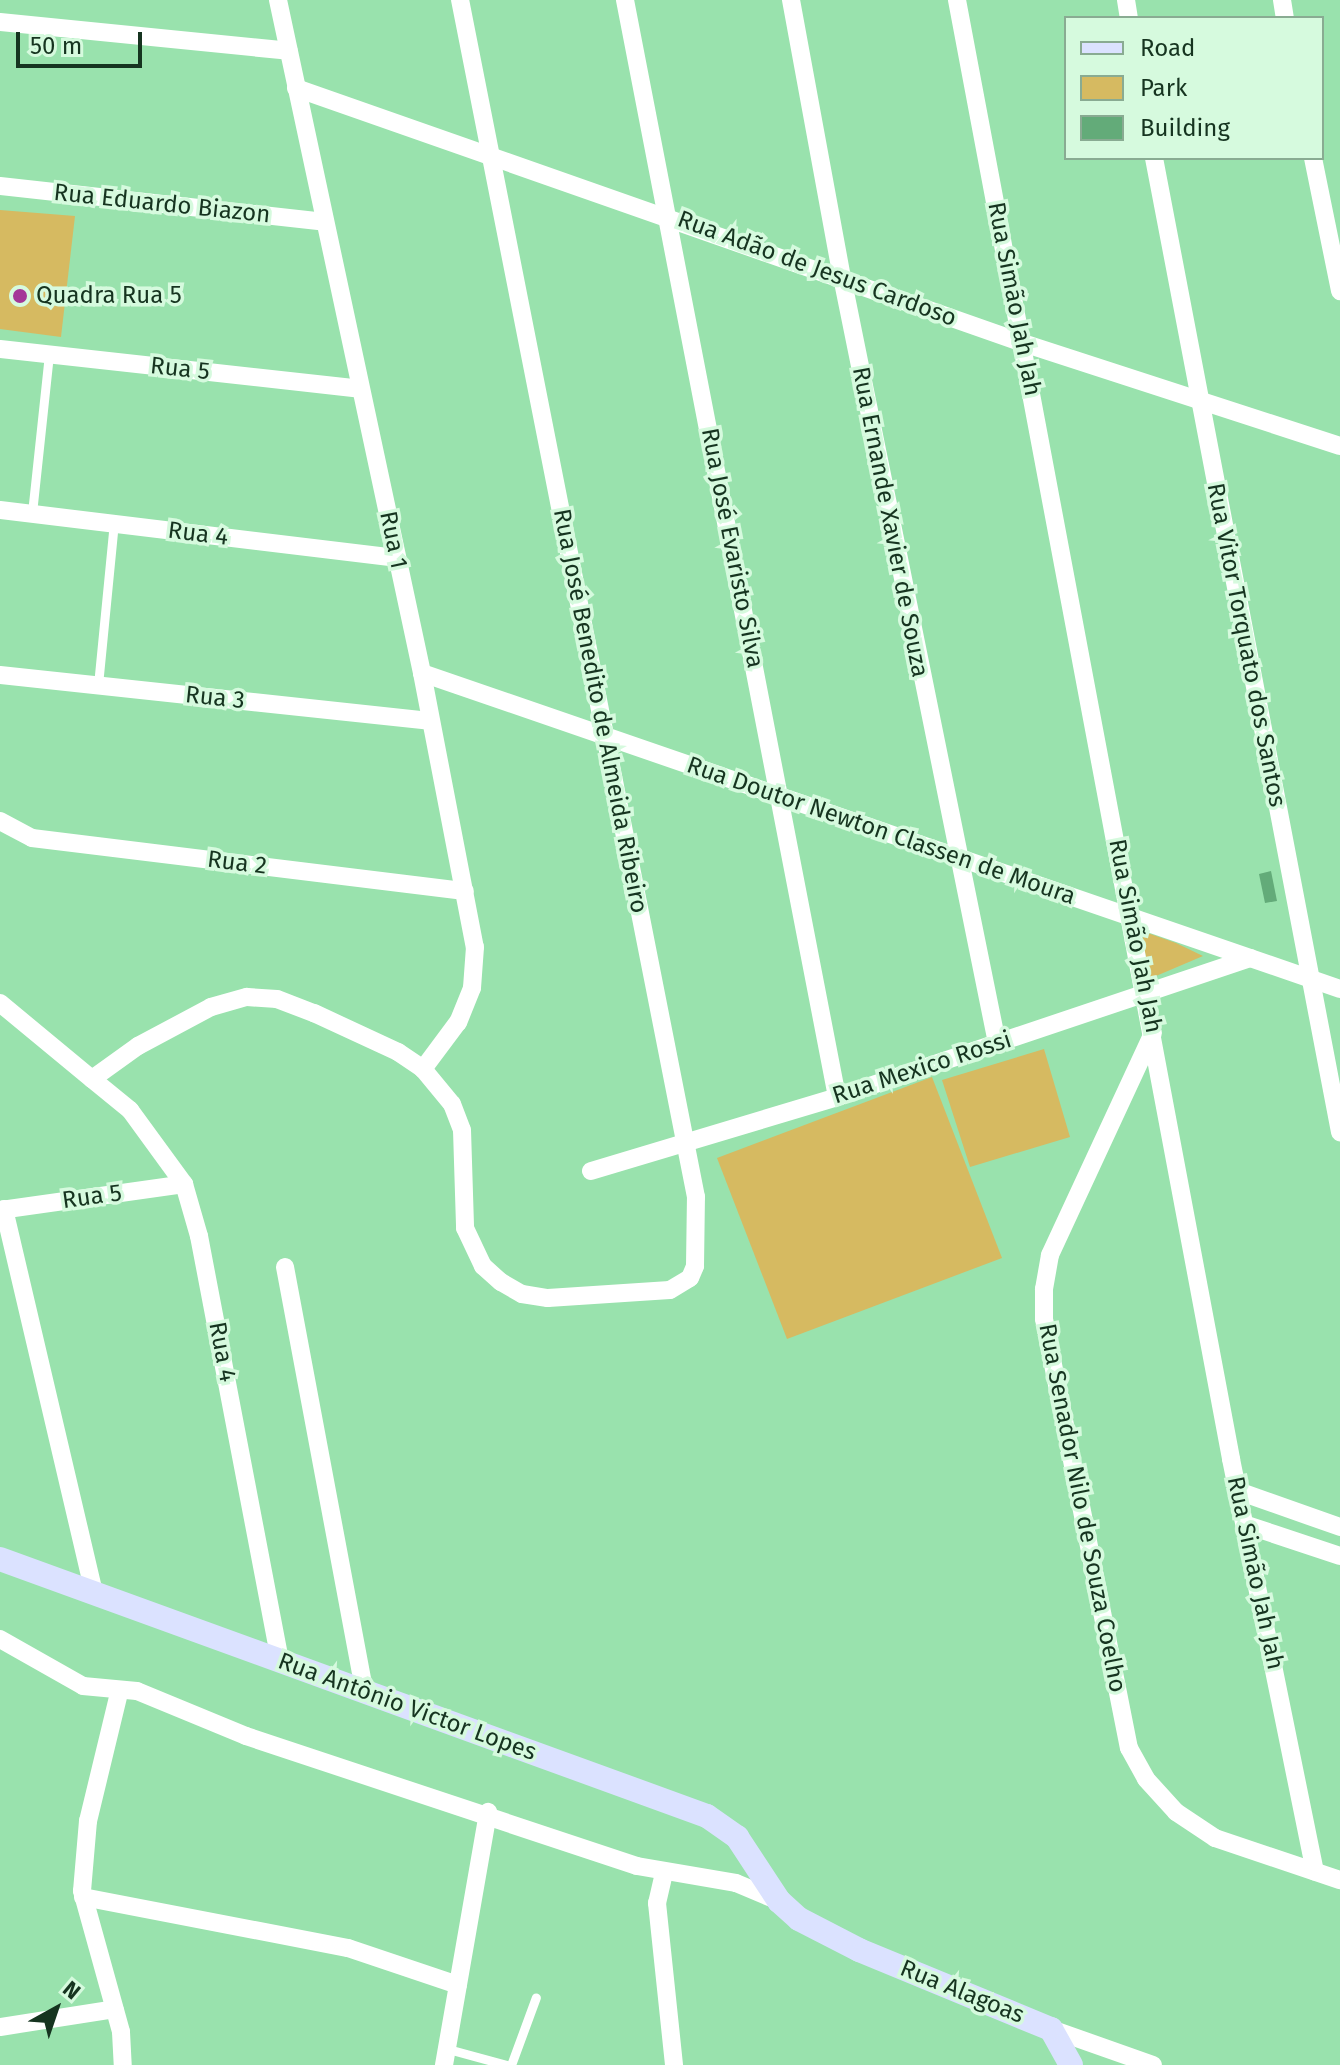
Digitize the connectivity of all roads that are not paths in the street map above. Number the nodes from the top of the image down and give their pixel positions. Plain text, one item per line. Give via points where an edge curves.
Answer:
1 (278, 0) edge
2 (460, 0) edge
3 (625, 0) edge
4 (791, 0) edge
5 (957, 0) edge
6 (0, 22) edge
7 (289, 51) junction
8 (296, 88) junction
9 (489, 158) junction
10 (1154, 160) edge
11 (1313, 160) edge
12 (0, 186) edge
13 (665, 214) junction
14 (325, 222) junction
15 (842, 277) junction
16 (1340, 291) edge
17 (1023, 343) junction
18 (0, 349) edge
19 (49, 355) junction
20 (360, 389) junction
21 (1199, 400) junction
22 (1340, 446) edge
23 (0, 510) edge
24 (32, 513) junction
25 (114, 523) junction
26 (396, 558) junction
27 (422, 673) junction
28 (0, 675) edge
29 (98, 685) junction
30 (430, 721) junction
31 (605, 736) junction
32 (783, 799) junction
33 (5, 825) edge
34 (958, 861) junction
35 (465, 891) junction
36 (1130, 915) junction
37 (1250, 958) junction
38 (1311, 979) junction
39 (1340, 989) edge
40 (1145, 995) junction
41 (0, 1003) edge
42 (8, 1020) edge
43 (1153, 1032) junction
44 (997, 1043) junction
45 (423, 1069) junction
46 (92, 1079) junction
47 (837, 1097) junction
48 (1340, 1132) edge
49 (685, 1139) junction
50 (591, 1171) dead end
51 (184, 1184) junction
52 (2, 1209) edge
53 (285, 1267) dead end
54 (1238, 1491) junction
55 (1247, 1525) junction
56 (1340, 1527) edge
57 (1340, 1556) edge
58 (0, 1559) edge
59 (94, 1593) junction
60 (0, 1639) edge
61 (280, 1660) junction
62 (119, 1693) junction
63 (365, 1693) junction
64 (488, 1812) junction
65 (1315, 1872) junction
66 (664, 1873) junction
67 (1340, 1880) edge
68 (83, 1897) junction
69 (779, 1901) junction
70 (458, 1985) junction
71 (536, 1997) dead end
72 (115, 2009) junction
73 (0, 2027) edge
74 (1051, 2029) junction
75 (446, 2057) edge
76 (123, 2065) edge
77 (509, 2065) edge
78 (674, 2065) edge
79 (1071, 2065) edge
80 (1153, 2065) edge

1 - 7 street, Rua 1
2 - 9 street, Rua José Benedito de Almeida Ribeiro
3 - 13 street, Rua José Evaristo Silva
4 - 15 street, Rua Ernande Xavier de Souza
5 - 17 street, Rua Simão Jah Jah
6 - 7 street
7 - 8 street, Rua 1
8 - 9 street, Rua Adão de Jesus Cardoso
8 - 14 street, Rua 1
9 - 13 street, Rua Adão de Jesus Cardoso
9 - 31 street, Rua José Benedito de Almeida Ribeiro
10 - 21 street, Rua Vitor Torquato dos Santos
11 - 16 street
12 - 14 street, Rua Eduardo Biazon
13 - 15 street, Rua Adão de Jesus Cardoso
13 - 32 street, Rua José Evaristo Silva
14 - 20 street, Rua 1
15 - 17 street, Rua Adão de Jesus Cardoso
15 - 34 street, Rua Ernande Xavier de Souza
17 - 21 street, Rua Adão de Jesus Cardoso
17 - 36 street, Rua Simão Jah Jah
18 - 19 street, Rua 5
19 - 20 street, Rua 5
19 - 24 lane
20 - 26 street, Rua 1
21 - 22 street, Rua Adão de Jesus Cardoso
21 - 38 street, Rua Vitor Torquato dos Santos
23 - 24 street, Rua 4
24 - 25 street, Rua 4
25 - 26 street, Rua 4
25 - 29 lane
26 - 27 street, Rua 1
27 - 30 street, Rua 1
27 - 31 street, Rua Doutor Newton Classen de Moura
28 - 29 street, Rua 3
29 - 30 street, Rua 3
30 - 35 street, Rua 1
31 - 32 street, Rua Doutor Newton Classen de Moura
31 - 49 street, Rua José Benedito de Almeida Ribeiro
32 - 34 street, Rua Doutor Newton Classen de Moura
32 - 47 street, Rua José Evaristo Silva
33 - 35 street, Rua 2 via 32,838
34 - 36 street, Rua Doutor Newton Classen de Moura
34 - 44 street, Rua Ernande Xavier de Souza
35 - 45 street, Rua 1 via 475,947 472,988 458,1022
36 - 37 street, Rua Doutor Newton Classen de Moura
36 - 40 street, Rua Simão Jah Jah
37 - 38 street, Rua Doutor Newton Classen de Moura
37 - 40 street, Rua Mexico Rossi
38 - 39 street, Rua Doutor Newton Classen de Moura
38 - 48 street, Rua Vitor Torquato dos Santos
40 - 43 street, Rua Simão Jah Jah
40 - 44 street, Rua Mexico Rossi
41 - 42 street, Rua 4
42 - 46 street, Rua 4
43 - 54 street, Rua Simão Jah Jah
43 - 65 street, Rua Senador Nilo de Souza Coelho via 1050,1255 1044,1319 1129,1748 1146,1779 1176,1812 1215,1838
44 - 47 street, Rua Mexico Rossi
45 - 46 street via 314,1013 277,999 247,997 211,1007
45 - 49 street, Rua José Benedito de Almeida Ribeiro via 452,1104 462,1130 465,1228 483,1266 522,1294 548,1298 670,1290 690,1278 698,1217
46 - 51 street, Rua 4 via 130,1110
47 - 49 street, Rua Mexico Rossi
49 - 50 street, Rua Mexico Rossi
51 - 52 street, Rua 5
51 - 61 street, Rua 4 via 205,1267
52 - 59 street
53 - 63 street
54 - 55 street, Rua Simão Jah Jah
54 - 56 street
55 - 57 street
55 - 65 street, Rua Simão Jah Jah
58 - 59 main road, Rua Antônio Victor Lopes
59 - 61 main road, Rua Antônio Victor Lopes
60 - 62 street via 83,1686
61 - 63 main road, Rua Antônio Victor Lopes
62 - 64 street via 137,1691 246,1736
62 - 68 street via 88,1821
63 - 69 main road, Rua Antônio Victor Lopes via 707,1816 737,1837
64 - 66 street
64 - 70 street
65 - 67 street, Rua Senador Nilo de Souza Coelho
66 - 69 street via 725,1880
66 - 78 street via 657,1903
68 - 70 street via 324,1942
68 - 72 street
69 - 74 main road, Rua Alagoas via 820,1932
70 - 75 street
71 - 77 lane
72 - 73 street
72 - 76 street
74 - 79 main road
74 - 80 street, Rua Alagoas
75 - 77 lane

